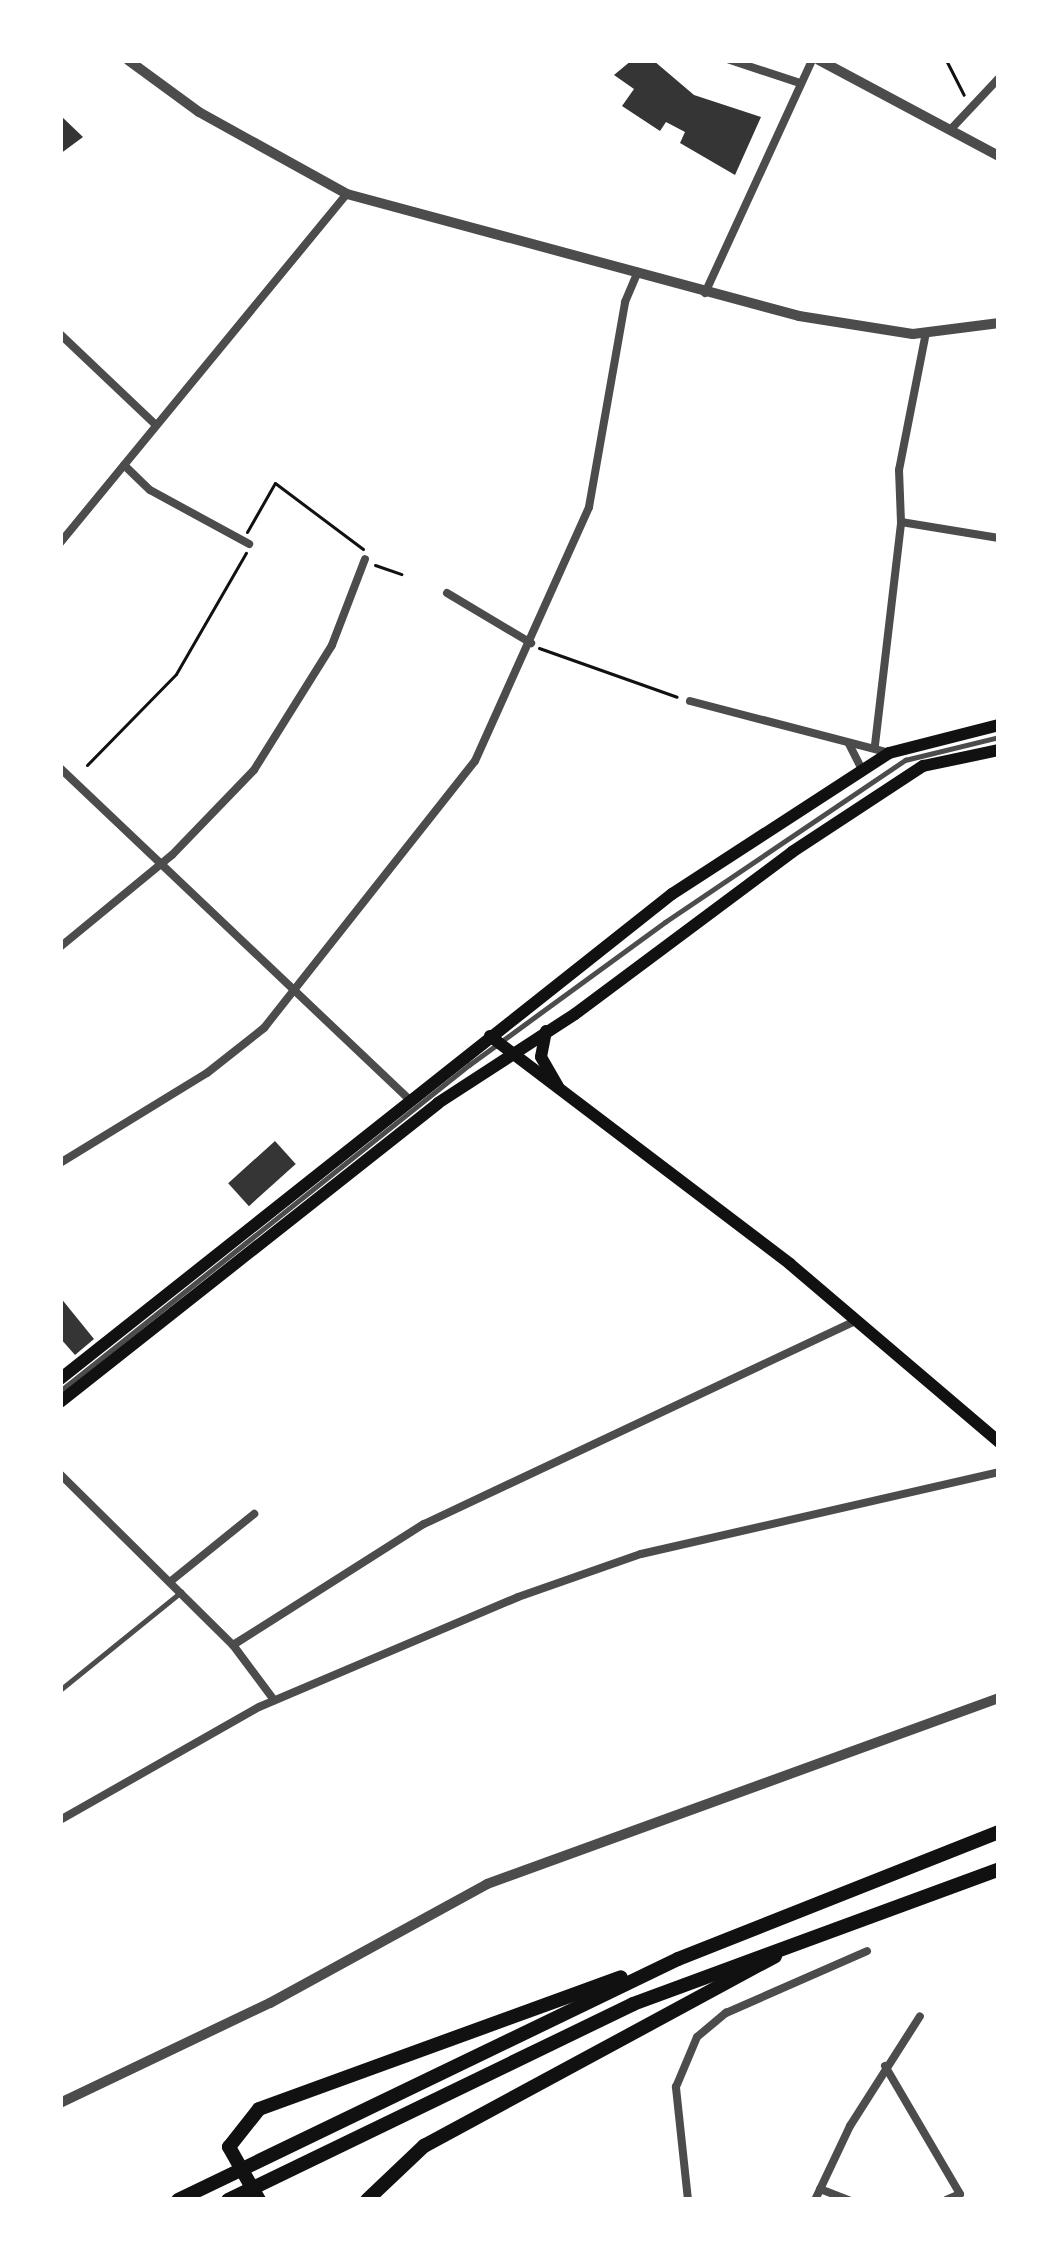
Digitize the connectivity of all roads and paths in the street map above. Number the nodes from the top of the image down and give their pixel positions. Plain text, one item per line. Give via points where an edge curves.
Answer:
1 (128, 60) edge
2 (730, 60) edge
3 (816, 60) edge
4 (946, 60) edge
5 (999, 78) edge
6 (800, 83) junction
7 (971, 107) junction
8 (952, 128) junction
9 (999, 156) edge
10 (347, 194) junction
11 (638, 272) junction
12 (704, 295) junction
13 (999, 323) edge
14 (926, 333) junction
15 (60, 334) edge
16 (156, 424) junction
17 (124, 465) junction
18 (902, 522) junction
19 (999, 538) edge
20 (60, 543) edge
21 (361, 543) dead end
22 (249, 544) junction
23 (365, 559) dead end
24 (376, 566) dead end
25 (401, 574) dead end
26 (447, 593) dead end
27 (531, 644) junction
28 (690, 700) joint
29 (999, 725) edge
30 (999, 737) edge
31 (849, 743) junction
32 (875, 745) junction
33 (999, 751) edge
34 (889, 753) junction
35 (87, 766) dead end
36 (60, 768) edge
37 (862, 769) junction
38 (163, 862) junction
39 (60, 946) edge
40 (297, 992) junction
41 (546, 1031) junction
42 (498, 1045) junction
43 (562, 1092) junction
44 (411, 1101) junction
45 (60, 1163) edge
46 (856, 1321) junction
47 (60, 1379) edge
48 (60, 1391) edge
49 (60, 1402) edge
50 (999, 1442) edge
51 (999, 1472) edge
52 (60, 1474) edge
53 (254, 1514) dead end
54 (171, 1581) junction
55 (181, 1592) junction
56 (233, 1645) junction
57 (60, 1690) edge
58 (999, 1698) edge
59 (274, 1700) junction
60 (60, 1820) edge
61 (999, 1832) edge
62 (999, 1869) edge
63 (838, 1923) junction
64 (867, 1951) dead end
65 (678, 1959) junction
66 (920, 2015) dead end
67 (885, 2066) junction
68 (60, 2103) edge
69 (820, 2189) junction
70 (178, 2200) edge
71 (228, 2200) edge
72 (259, 2200) edge
73 (367, 2200) edge
74 (688, 2200) edge
75 (815, 2200) edge
76 (849, 2200) edge
77 (946, 2200) edge

1 - 10 street via 199,112
2 - 6 street
3 - 6 street
3 - 8 street
4 - 7 path
5 - 7 street
6 - 12 street
7 - 8 street
8 - 9 street
10 - 11 street
10 - 16 street
11 - 12 street
11 - 27 street via 625,302 589,507
12 - 14 street
13 - 14 street
14 - 18 street via 899,470
15 - 16 street
16 - 17 street
17 - 20 street
17 - 22 street via 150,490
18 - 19 street
18 - 32 street
21 - 22 path via 275,483 247,530
22 - 35 path via 176,674
23 - 38 street via 332,645 283,732 228,801
24 - 25 path
26 - 27 street
27 - 28 path
27 - 40 street via 475,761
28 - 31 street
29 - 34 main road
30 - 42 lane via 931,750 880,775
31 - 32 street
31 - 37 street
32 - 34 street
33 - 41 main road via 898,779
34 - 37 main road
36 - 38 street
37 - 42 main road via 656,906
38 - 39 street
38 - 40 street
40 - 44 street
40 - 45 street via 207,1073
41 - 42 main road
41 - 43 main road via 541,1057
42 - 43 main road
42 - 44 main road via 463,1058
42 - 48 lane
42 - 49 main road
43 - 46 main road
44 - 47 main road
46 - 50 main road
46 - 56 street via 424,1524
51 - 59 street via 641,1554
52 - 54 street
53 - 54 street
54 - 55 street
55 - 56 street
55 - 57 lane
56 - 59 street
58 - 68 street via 467,1893 270,2003
59 - 60 street
61 - 65 highway
62 - 63 highway
63 - 71 highway via 633,2004
63 - 73 highway via 424,2146
64 - 74 street via 726,2013 697,2037 676,2086
65 - 70 highway
65 - 72 highway via 281,2098 244,2123 230,2155
66 - 67 street
67 - 69 street
67 - 77 street via 960,2194
69 - 75 street
69 - 76 street

